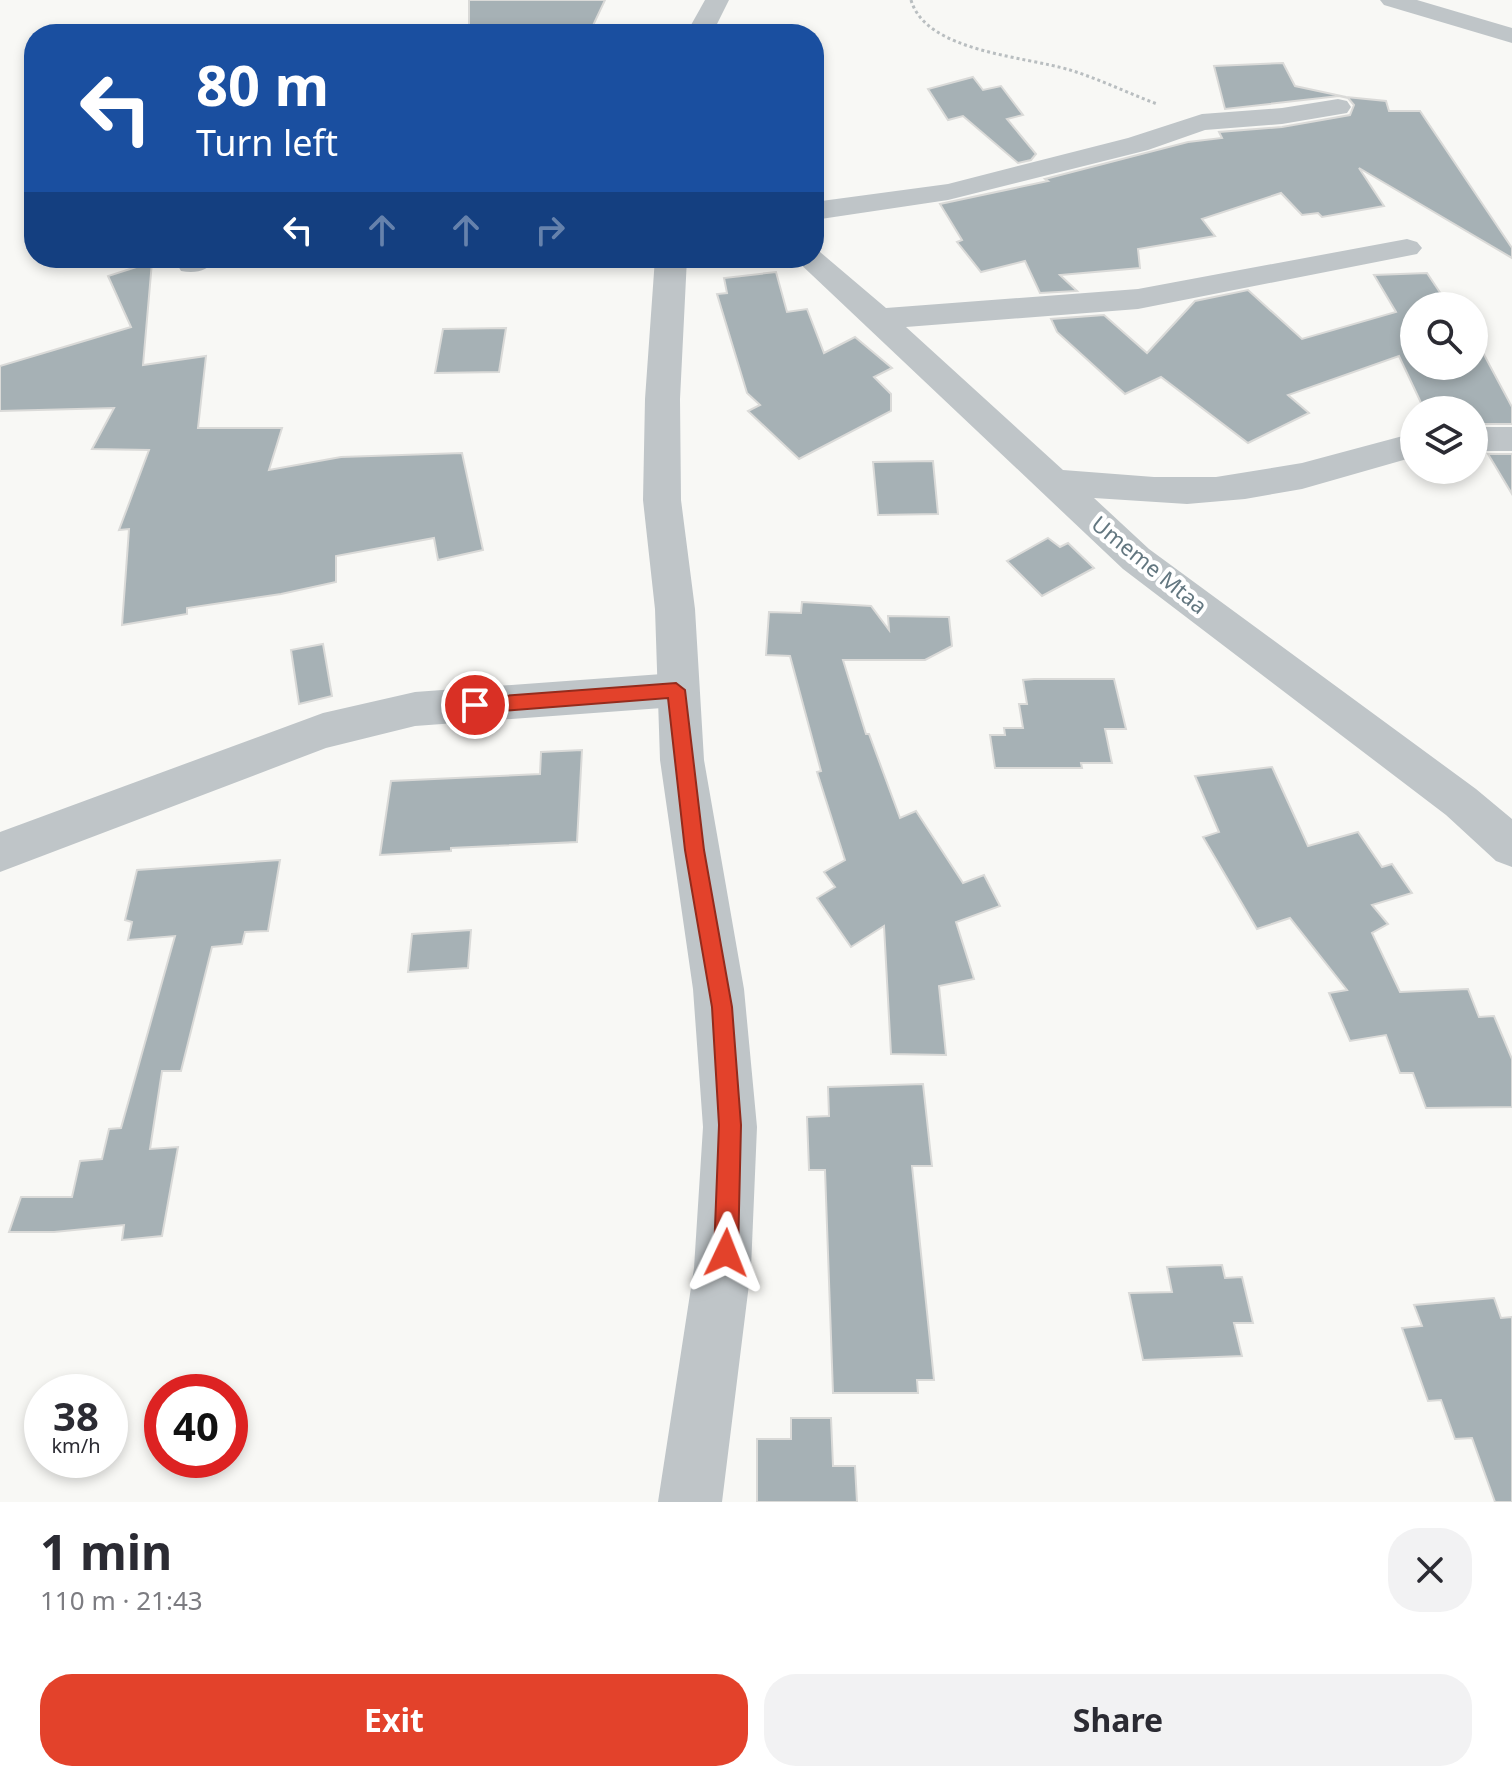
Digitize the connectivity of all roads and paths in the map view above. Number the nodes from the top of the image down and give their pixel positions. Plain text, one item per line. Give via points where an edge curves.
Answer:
1 (717, 0) edge
2 (911, 0) edge
3 (1392, 0) edge
4 (704, 24) edge
5 (1512, 36) edge
6 (1338, 107) dead end
7 (1202, 122) junction
8 (824, 210) edge
9 (1407, 248) dead end
10 (670, 268) edge
11 (820, 268) edge
12 (879, 319) junction
13 (1488, 439) edge
14 (1512, 439) edge
15 (1400, 449) edge
16 (1053, 482) junction
17 (676, 690) junction
18 (1512, 847) edge
19 (0, 852) edge
20 (690, 1502) edge

1 - 4 street
2 - 7 path via 918,21 944,35 1069,70
3 - 5 street
6 - 7 street
7 - 8 street via 1138,144 948,192
9 - 12 street via 1138,299
10 - 17 street via 661,488 673,572
11 - 12 street, Umeme Mtaa
12 - 16 street, Umeme Mtaa
13 - 14 street
15 - 16 street via 1325,472 1253,485 1188,491
16 - 18 street, Umeme Mtaa via 1136,559 1461,802
17 - 19 street via 415,709 323,731
17 - 20 street via 694,850 722,1007 730,1125 726,1253

